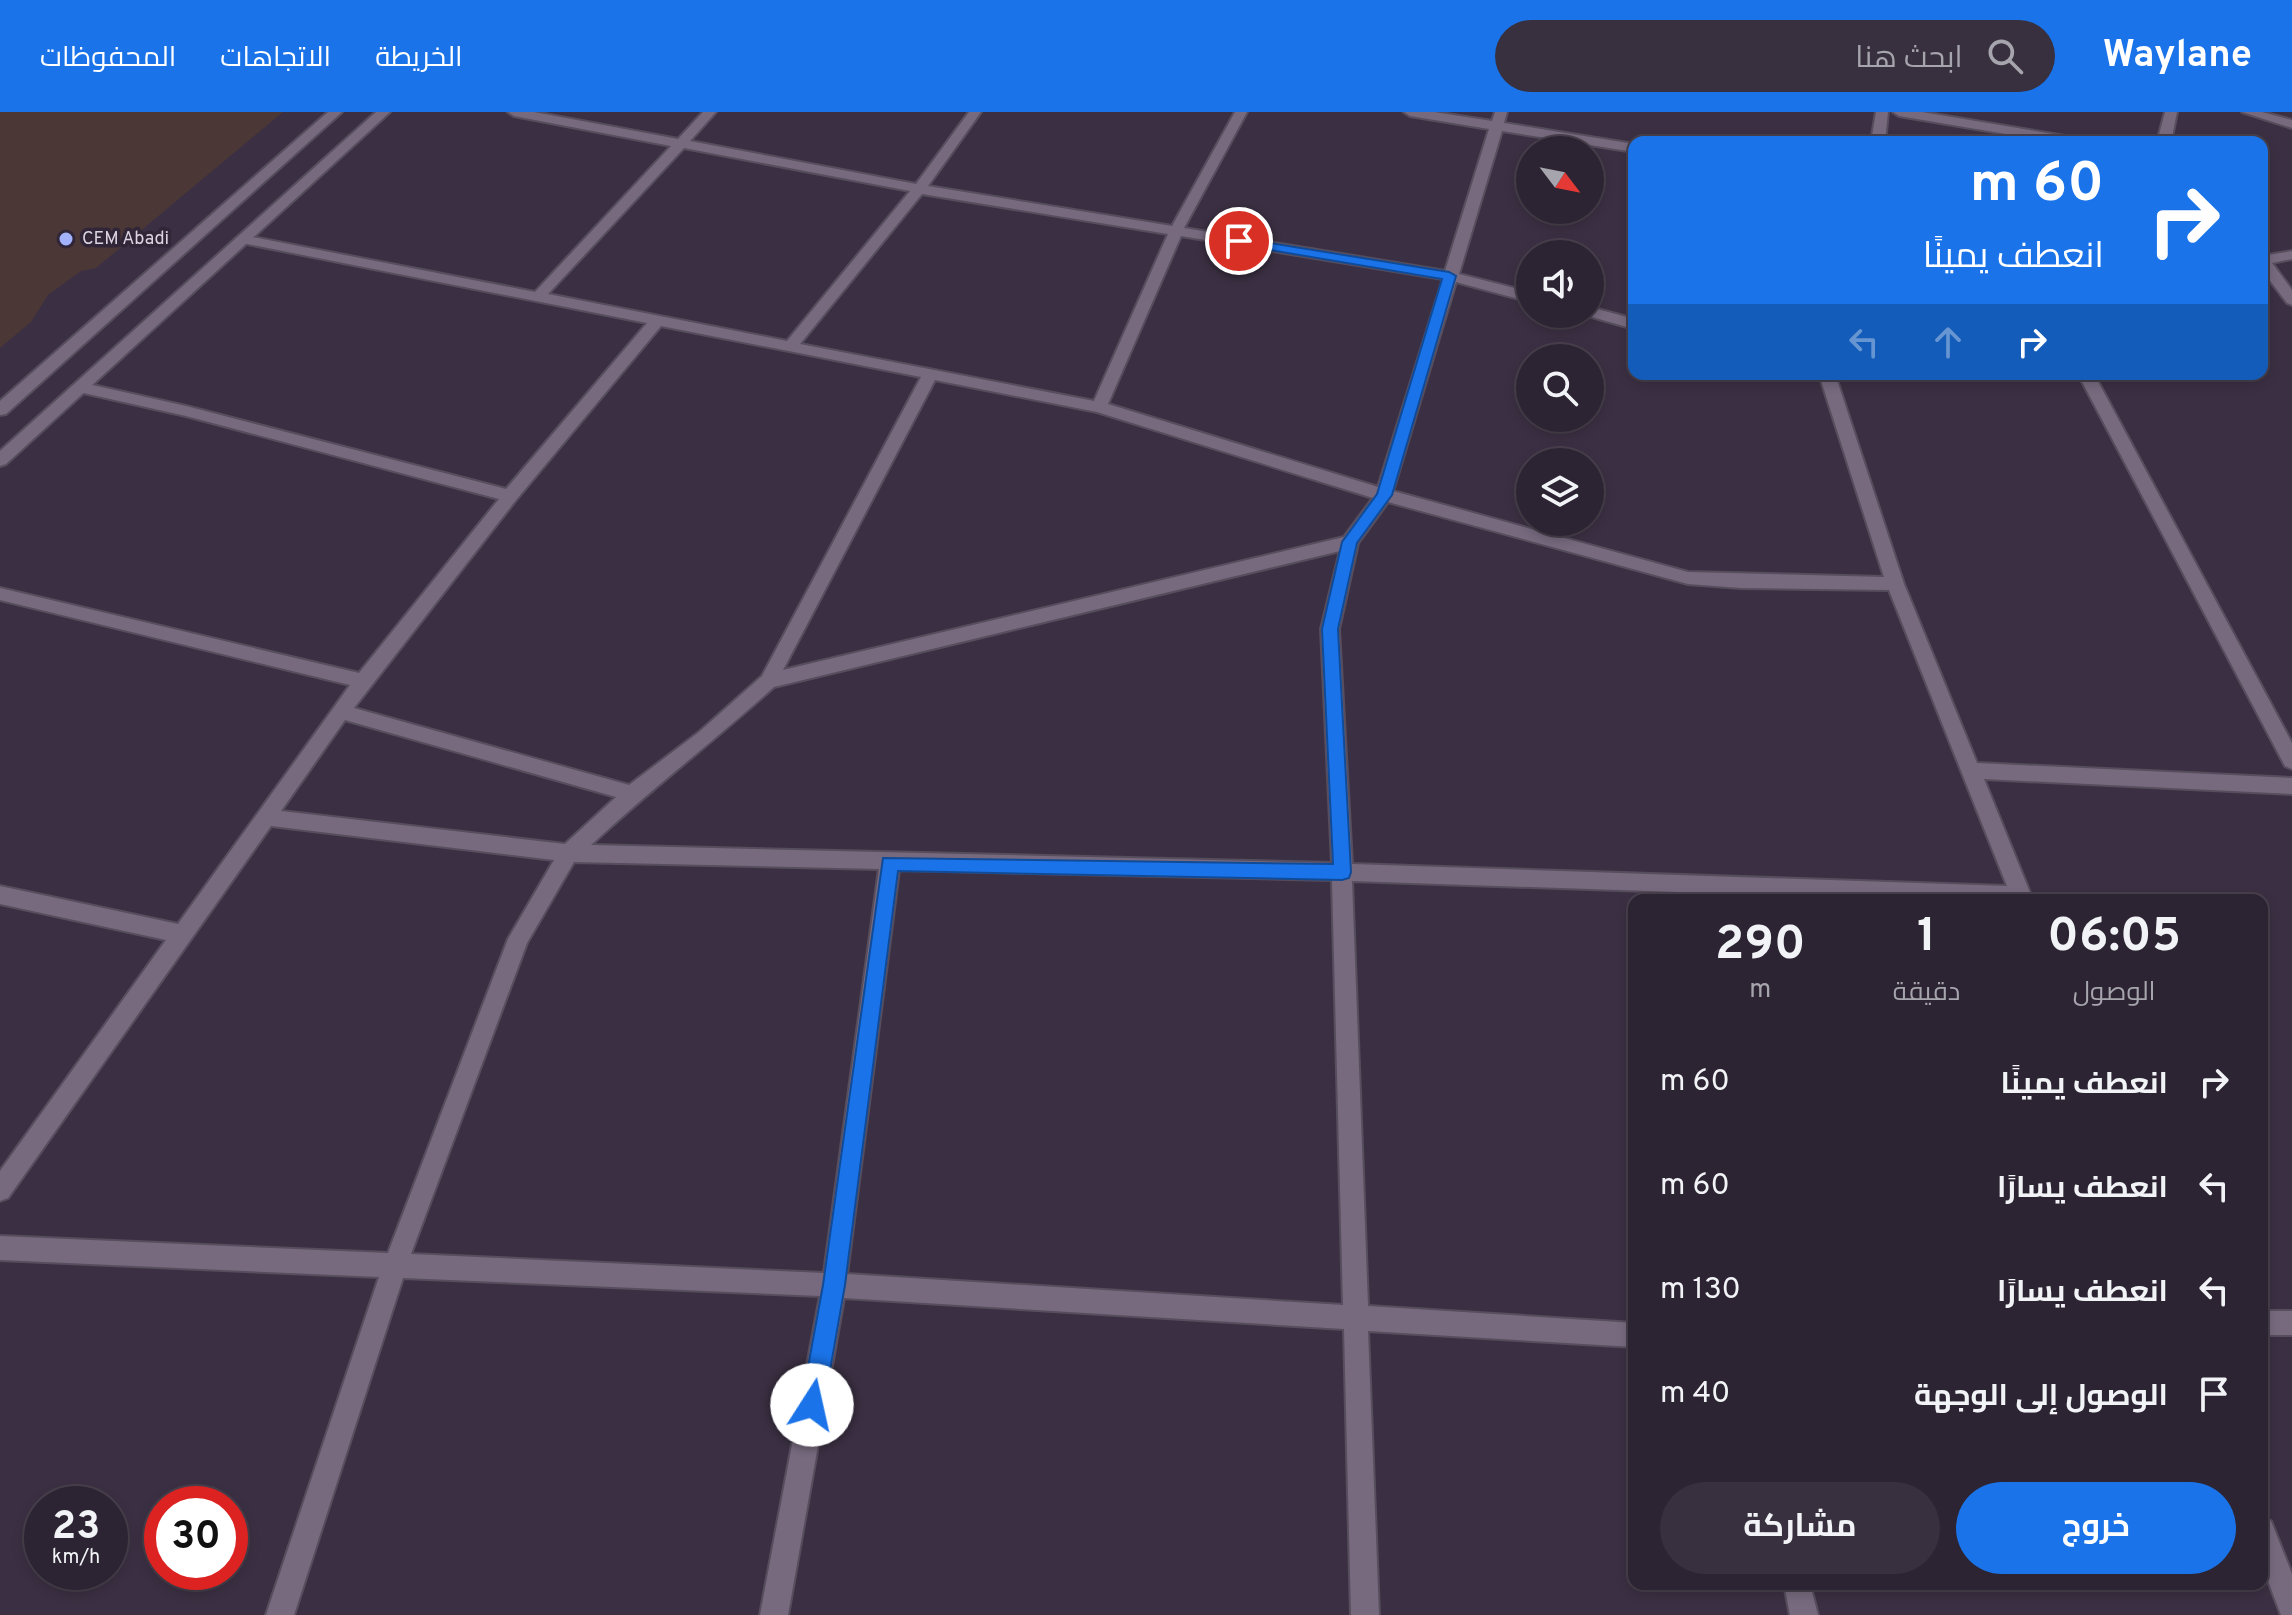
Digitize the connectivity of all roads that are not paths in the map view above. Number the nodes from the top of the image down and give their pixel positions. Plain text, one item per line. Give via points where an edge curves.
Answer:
1 (336, 112) edge
2 (384, 112) edge
3 (514, 112) edge
4 (710, 112) edge
5 (975, 112) edge
6 (1241, 112) edge
7 (1410, 112) edge
8 (1882, 112) edge
9 (1899, 112) edge
10 (2171, 112) edge
11 (2248, 112) edge
12 (1498, 119) edge
13 (2292, 124) edge
14 (1879, 136) edge
15 (2041, 136) edge
16 (2165, 136) edge
17 (681, 145) junction
18 (1628, 147) edge
19 (919, 189) junction
20 (1176, 231) junction
21 (242, 239) junction
22 (2292, 255) edge
23 (2268, 260) edge
24 (2268, 269) edge
25 (1449, 276) junction
26 (1516, 293) edge
27 (537, 298) junction
28 (2292, 300) edge
29 (1604, 316) edge
30 (658, 320) junction
31 (1628, 322) edge
32 (792, 344) junction
33 (930, 374) junction
34 (1829, 380) edge
35 (2089, 380) edge
36 (79, 387) junction
37 (1099, 407) junction
38 (0, 410) edge
39 (0, 460) edge
40 (1384, 495) junction
41 (510, 496) junction
42 (1350, 542) junction
43 (1895, 584) junction
44 (0, 594) edge
45 (363, 681) junction
46 (768, 681) junction
47 (343, 712) junction
48 (2292, 761) edge
49 (1971, 771) junction
50 (2292, 786) edge
51 (632, 794) junction
52 (263, 817) junction
53 (569, 853) junction
54 (890, 863) junction
55 (1342, 872) junction
56 (1940, 894) edge
57 (2021, 894) edge
58 (0, 895) edge
59 (181, 934) junction
60 (0, 1190) edge
61 (0, 1248) edge
62 (395, 1266) junction
63 (834, 1285) junction
64 (1355, 1318) junction
65 (2268, 1323) edge
66 (2292, 1323) edge
67 (1628, 1335) edge
68 (2268, 1546) edge
69 (1798, 1590) edge
70 (2292, 1609) edge
71 (280, 1615) edge
72 (774, 1615) edge
73 (1365, 1615) edge
74 (1804, 1615) edge

1 - 38 street
2 - 21 street
3 - 17 street
4 - 17 street
5 - 19 street
6 - 20 street
7 - 12 street
8 - 14 street
9 - 15 street
10 - 16 street
11 - 13 street
12 - 18 street
12 - 25 street
17 - 19 street
17 - 27 street
19 - 20 street
19 - 32 street
20 - 25 street
20 - 37 street
21 - 27 street
21 - 36 street
22 - 23 street
24 - 28 street
25 - 26 street
25 - 40 street
27 - 30 street
29 - 31 street
30 - 32 street
30 - 41 street
32 - 33 street
33 - 37 street
33 - 46 street
34 - 43 street
35 - 48 street
36 - 39 street
36 - 41 street
37 - 40 street
40 - 42 street
40 - 43 street via 1688,578
41 - 45 street
42 - 46 street
42 - 55 street via 1330,629
43 - 49 street
44 - 45 street
45 - 47 street
46 - 51 street
47 - 51 street
47 - 52 street
49 - 50 street
49 - 57 street
51 - 53 street
52 - 53 street
52 - 59 street
53 - 54 street
53 - 62 street via 518,939
54 - 55 street
54 - 63 street
55 - 56 street
55 - 64 street
58 - 59 street
59 - 60 street
61 - 62 street
62 - 63 street
62 - 71 street
63 - 64 street
63 - 72 street
64 - 67 street
64 - 73 street
65 - 66 street
68 - 70 street
69 - 74 street

